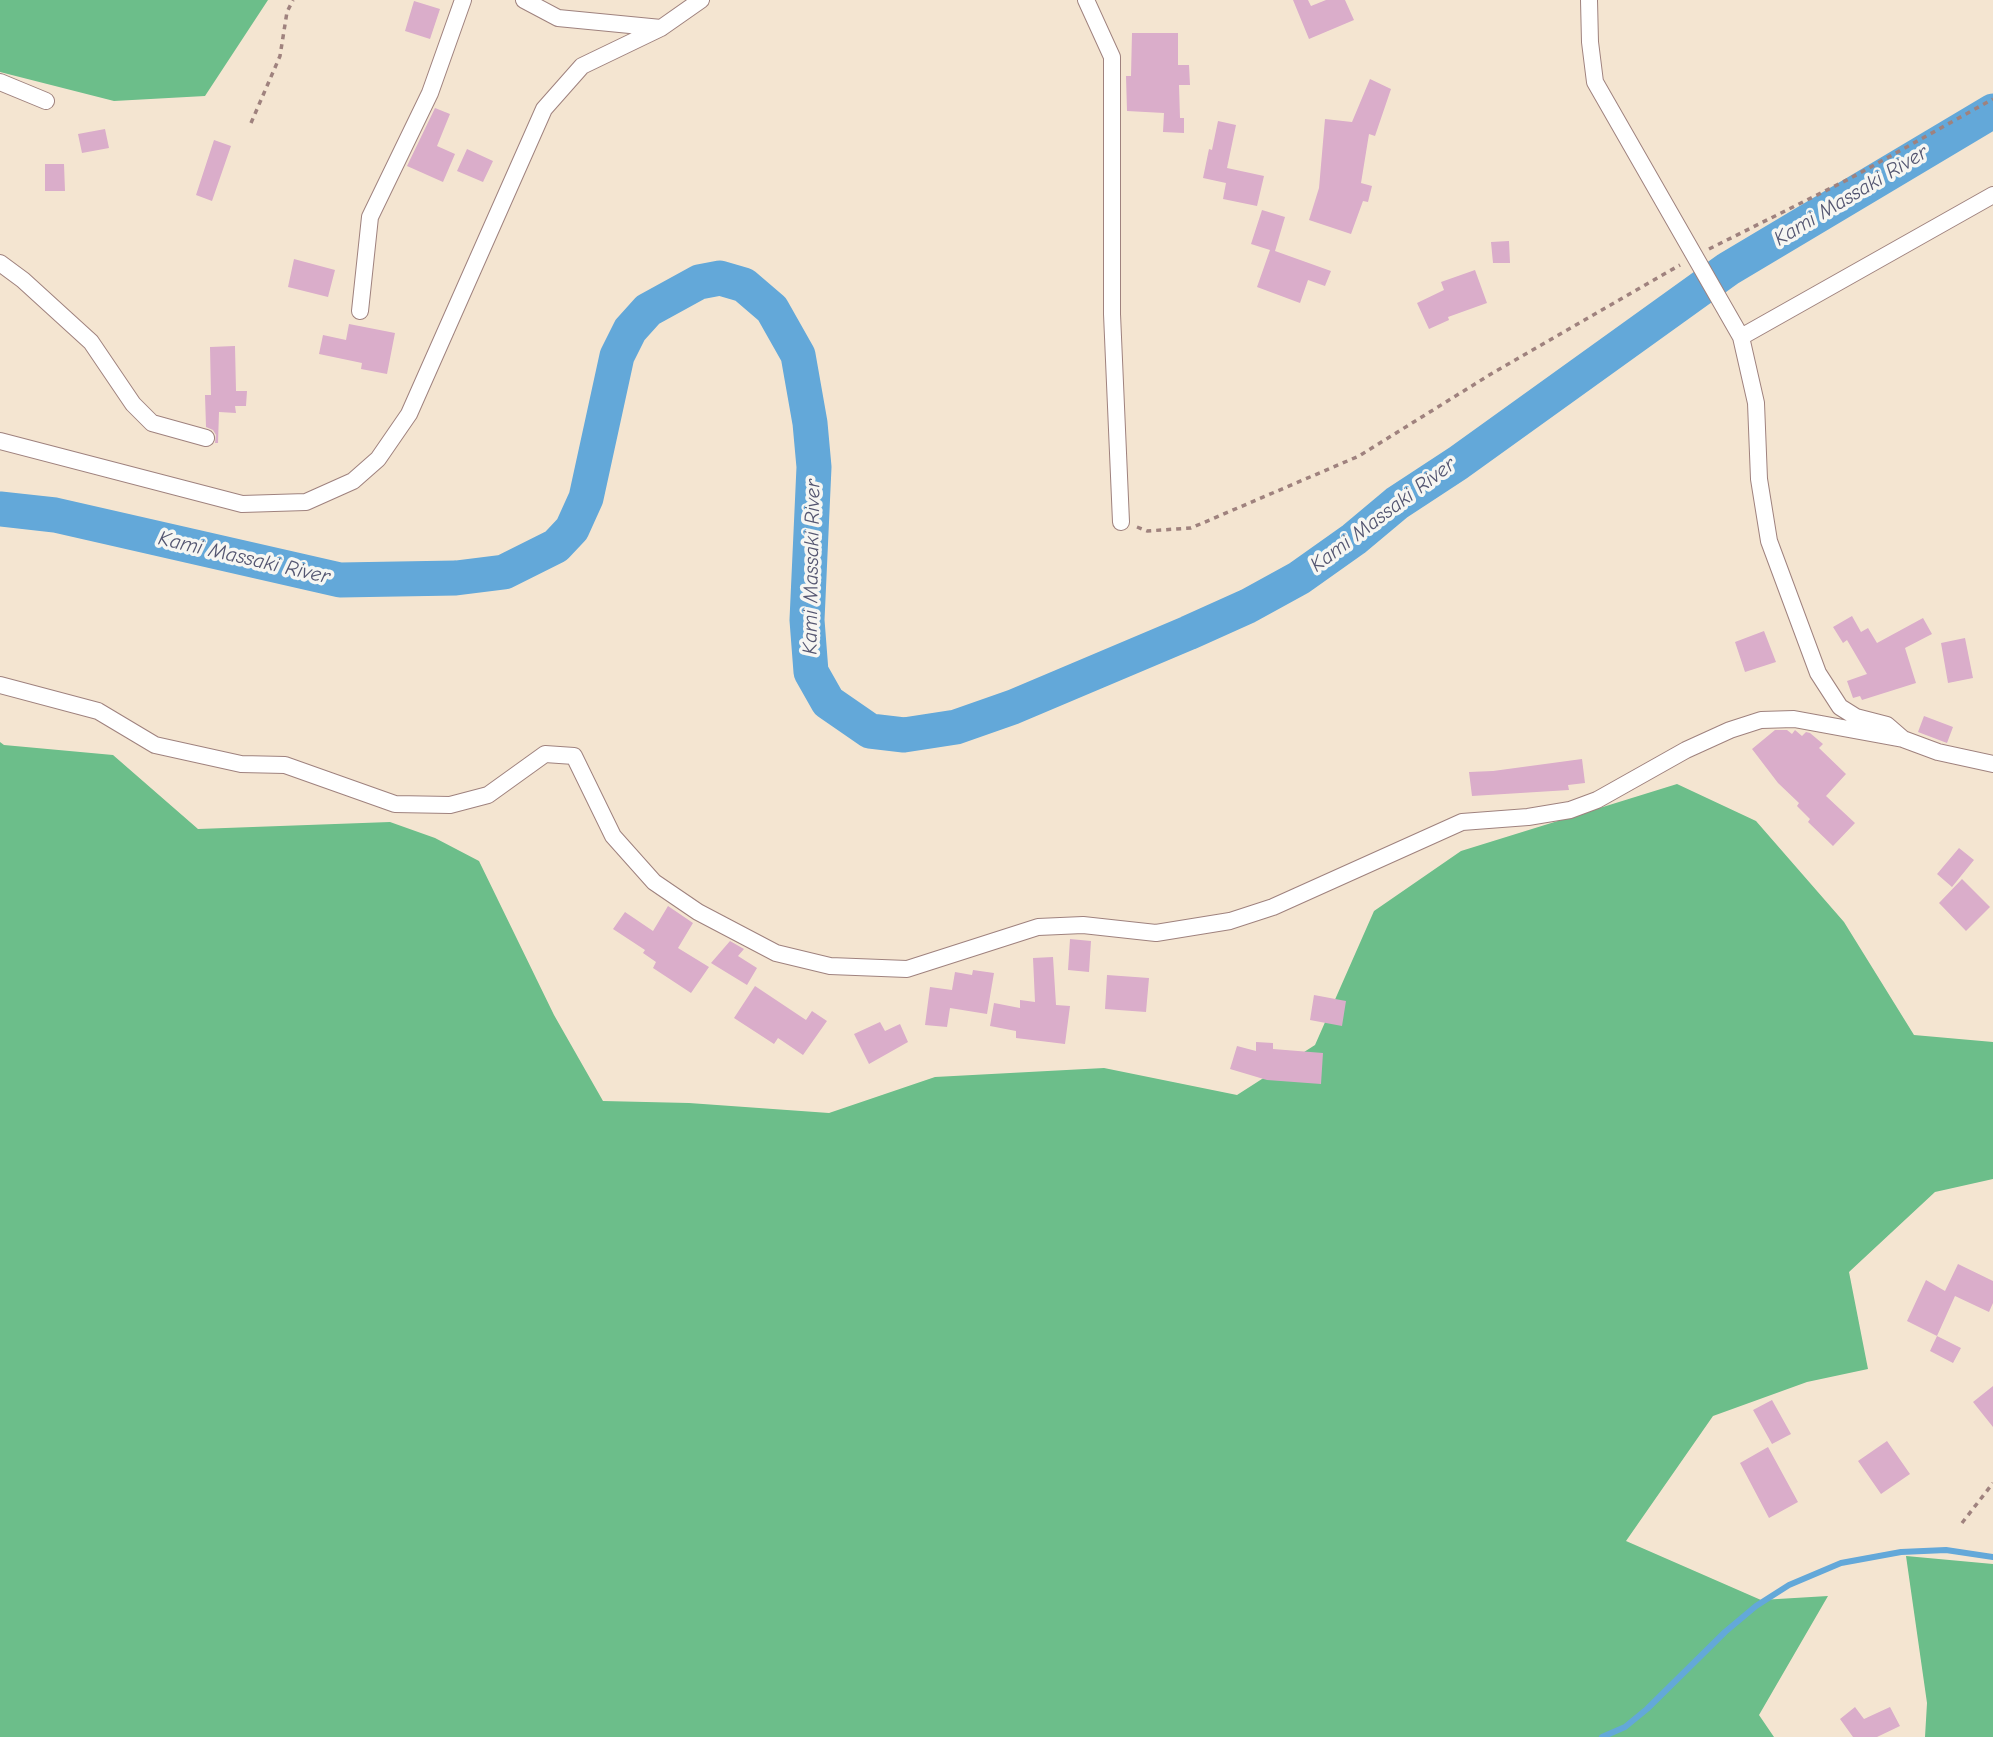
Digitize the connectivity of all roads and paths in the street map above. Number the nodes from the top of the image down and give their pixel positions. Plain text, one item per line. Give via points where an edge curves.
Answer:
1 (293, 0) edge
2 (463, 0) edge
3 (524, 0) edge
4 (701, 0) edge
5 (1086, 0) edge
6 (1589, 0) edge
7 (660, 28) junction
8 (0, 82) edge
9 (1993, 99) edge
10 (46, 101) dead end
11 (251, 123) dead end
12 (1993, 195) edge
13 (1696, 256) junction
14 (0, 263) edge
15 (360, 311) dead end
16 (1741, 337) junction
17 (206, 438) dead end
18 (0, 441) edge
19 (1121, 522) joint
20 (0, 685) edge
21 (1903, 739) junction
22 (1993, 764) edge
23 (1993, 1483) edge
24 (1962, 1524) dead end

1 - 11 path via 279,56
2 - 15 street via 430,93 370,217
3 - 7 street via 558,18
4 - 7 street
5 - 19 street via 1112,57 1112,314
6 - 13 street via 1595,82
7 - 18 street via 582,66 544,108 409,414 379,459 353,481 306,502 242,504
8 - 10 street
9 - 13 path
12 - 16 street
13 - 16 street
13 - 19 path via 1359,456 1191,528 1147,531
14 - 17 street via 91,342 152,423
16 - 21 street via 1756,403 1759,479 1769,541 1818,673 1840,707 1887,725
20 - 21 street via 98,710 155,745 241,764 285,765 395,804 450,805 476,799 545,754 574,757 613,836 654,882 698,912 776,953 830,966 907,969 1038,927 1083,925 1156,933 1230,921 1273,907 1462,822 1528,817 1597,800 1686,750 1761,720 1794,719
21 - 22 street
23 - 24 path

